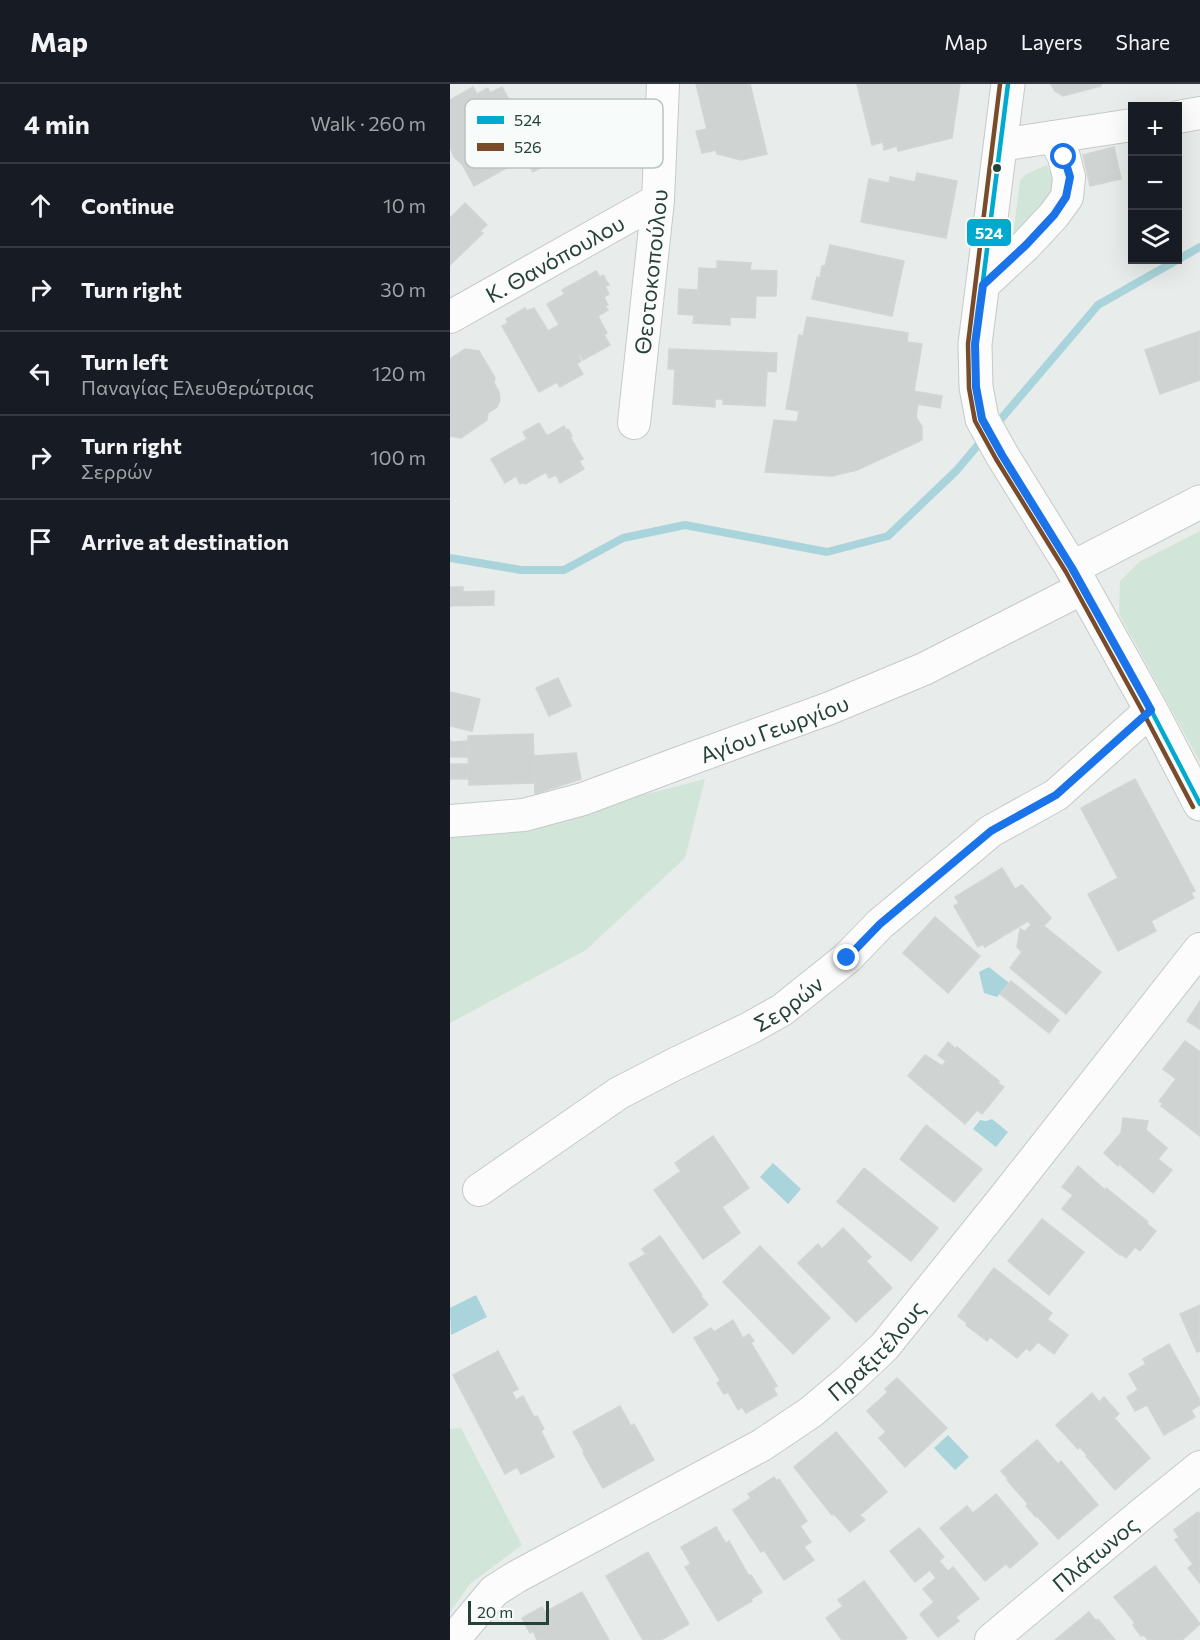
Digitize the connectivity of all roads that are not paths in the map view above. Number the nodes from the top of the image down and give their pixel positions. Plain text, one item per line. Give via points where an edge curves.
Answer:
1 (663, 84) edge
2 (1008, 84) edge
3 (662, 99) edge
4 (1200, 113) edge
5 (1182, 116) edge
6 (1128, 126) edge
7 (1054, 137) junction
8 (1000, 145) junction
9 (659, 168) edge
10 (658, 200) junction
11 (983, 285) junction
12 (450, 317) edge
13 (634, 423) dead end
14 (1200, 502) edge
15 (1078, 578) junction
16 (1151, 710) junction
17 (1200, 804) edge
18 (450, 821) edge
19 (1200, 949) edge
20 (479, 1190) dead end
21 (1200, 1467) edge
22 (453, 1640) edge
23 (991, 1640) edge

1 - 3 street, Θεοτοκοπούλου
2 - 8 street
4 - 5 street
6 - 7 street
7 - 8 street
7 - 11 street via 1070,177 1066,197 1026,245
8 - 11 street
9 - 10 street, Θεοτοκοπούλου
10 - 12 street, Κ. Θανόπουλου
10 - 13 street, Θεοτοκοπούλου
11 - 15 street via 975,344 976,387 982,419
14 - 15 street
15 - 16 street
15 - 18 street, Αγίου Γεωργίου via 924,669 830,708 583,799 524,815
16 - 17 street
16 - 20 street, Σερρών via 1056,795 991,831 782,1010 620,1093
19 - 22 street, Πραξιτέλους via 884,1347 848,1381 762,1445 494,1591
21 - 23 street, Πλάτωνος

